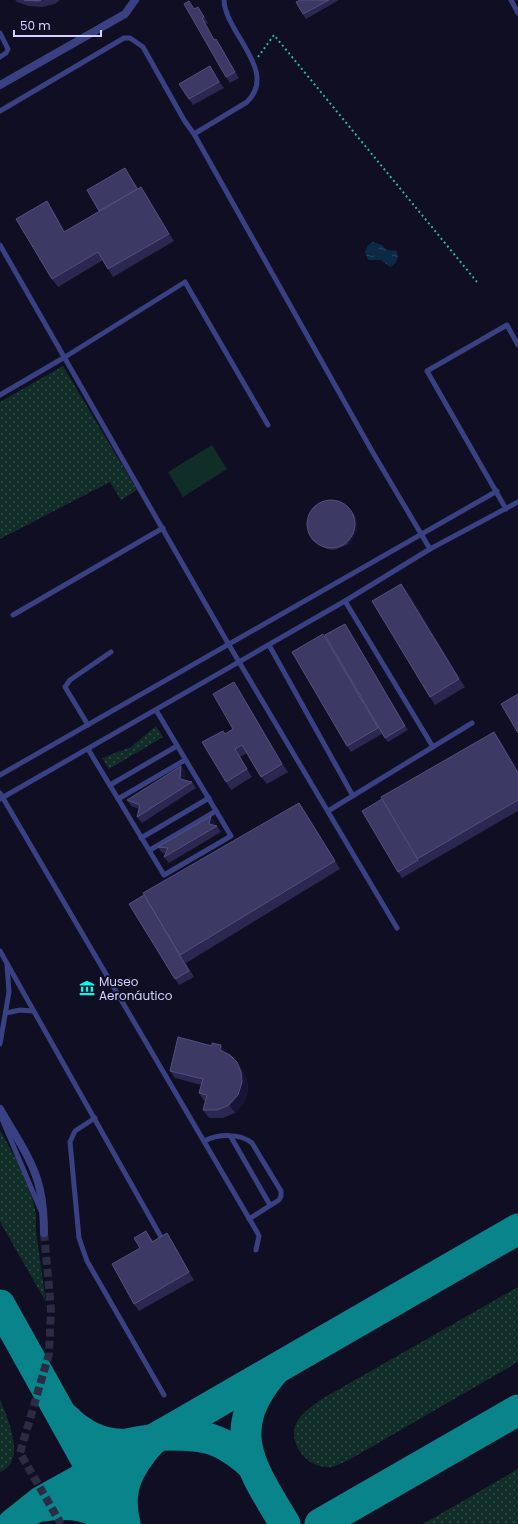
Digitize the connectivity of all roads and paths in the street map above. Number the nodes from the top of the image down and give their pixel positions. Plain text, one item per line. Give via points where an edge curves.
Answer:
1 (135, 0) edge
2 (224, 0) edge
3 (511, 0) edge
4 (518, 13) edge
5 (0, 33) edge
6 (0, 57) edge
7 (253, 62) junction
8 (0, 85) edge
9 (0, 110) edge
10 (194, 134) junction
11 (0, 245) edge
12 (476, 282) dead end
13 (518, 345) edge
14 (65, 357) junction
15 (0, 394) edge
16 (268, 426) dead end
17 (497, 491) junction
18 (518, 502) edge
19 (506, 509) junction
20 (163, 528) junction
21 (421, 534) junction
22 (430, 549) junction
23 (345, 601) junction
24 (12, 615) dead end
25 (229, 645) junction
26 (269, 645) junction
27 (111, 652) dead end
28 (239, 662) junction
29 (156, 710) junction
30 (472, 723) dead end
31 (88, 725) junction
32 (177, 746) junction
33 (433, 747) junction
34 (88, 749) junction
35 (185, 760) junction
36 (0, 775) edge
37 (110, 785) junction
38 (353, 796) junction
39 (1, 797) edge
40 (209, 798) junction
41 (118, 799) junction
42 (216, 811) junction
43 (328, 811) junction
44 (141, 838) junction
45 (150, 850) junction
46 (398, 928) dead end
47 (0, 951) edge
48 (7, 962) junction
49 (33, 1011) junction
50 (6, 1013) junction
51 (1, 1033) edge
52 (0, 1044) edge
53 (0, 1109) edge
54 (0, 1114) edge
55 (95, 1118) junction
56 (231, 1136) junction
57 (204, 1141) junction
58 (270, 1206) junction
59 (44, 1219) junction
60 (249, 1219) junction
61 (44, 1233) tunnel mouth
62 (161, 1237) edge
63 (256, 1250) dead end
64 (164, 1395) dead end

1 - 8 street via 125,14
2 - 7 lane via 224,10
3 - 4 lane
5 - 6 lane via 8,49
7 - 10 lane via 257,83 252,97
7 - 12 path via 261,56 274,36
9 - 10 lane via 124,38 130,38 143,47
10 - 21 lane via 364,438
11 - 14 lane
13 - 17 lane via 507,325 427,370
14 - 15 lane
14 - 16 lane via 185,282
14 - 20 lane
17 - 19 lane
17 - 21 lane
18 - 19 lane
19 - 22 lane
20 - 24 lane
20 - 25 lane
21 - 22 lane
21 - 25 lane
22 - 23 lane
23 - 26 lane
23 - 33 lane
25 - 28 lane
25 - 31 lane
26 - 28 lane
26 - 38 lane
27 - 31 lane via 70,680 65,687
28 - 29 lane
28 - 43 lane
29 - 32 lane
29 - 34 lane
30 - 33 lane
31 - 36 lane
32 - 35 lane
32 - 37 lane
33 - 38 lane
34 - 37 lane
34 - 39 lane
35 - 40 lane
35 - 41 lane
37 - 41 lane
38 - 43 lane
39 - 57 lane
40 - 42 lane
40 - 44 lane
41 - 44 lane
42 - 45 lane
42 - 45 lane via 231,836 164,875
43 - 46 lane
44 - 45 lane
47 - 48 lane
48 - 49 lane
48 - 50 lane via 9,992
49 - 50 lane
49 - 55 lane
50 - 51 lane
51 - 52 lane
53 - 59 street via 34,1170 40,1188
54 - 59 lane
55 - 62 lane
55 - 64 lane via 75,1131 70,1142 79,1238 87,1261
56 - 57 lane via 215,1136
56 - 58 lane
56 - 58 lane via 243,1137 252,1143 281,1191 279,1200
57 - 60 lane
58 - 60 lane
59 - 61 street
60 - 63 lane via 259,1236

